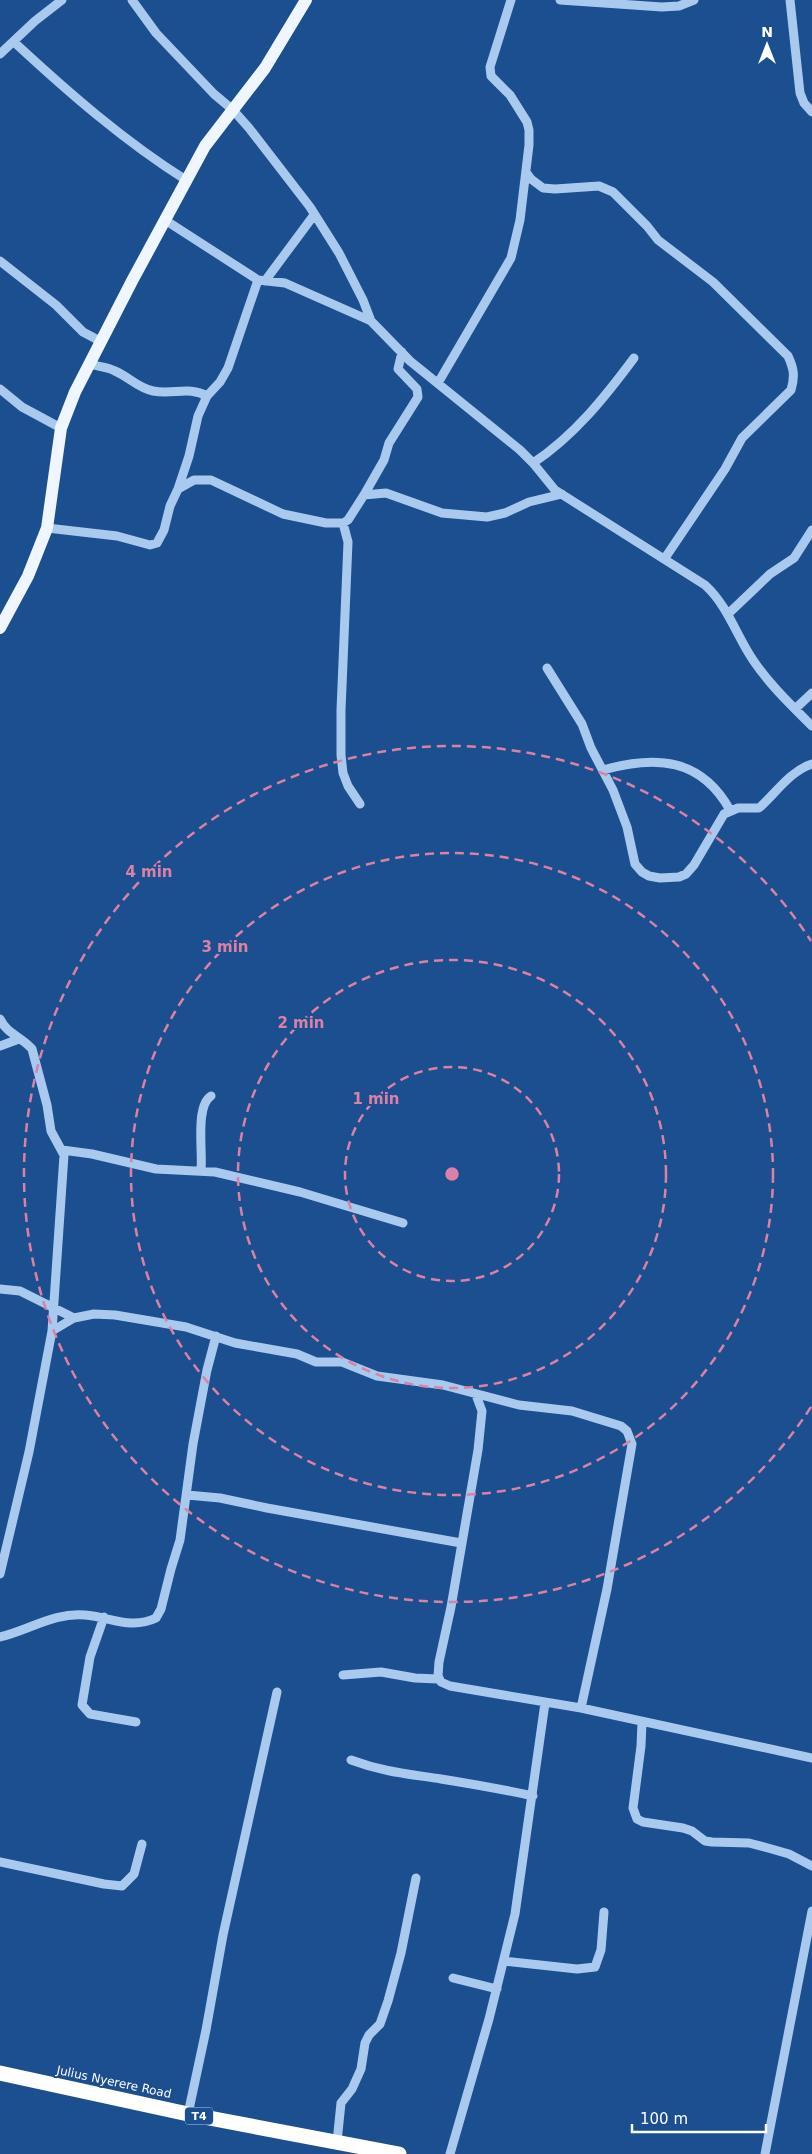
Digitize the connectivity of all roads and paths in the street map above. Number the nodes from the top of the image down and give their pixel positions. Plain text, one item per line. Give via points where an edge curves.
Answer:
1 (62, 0) edge
2 (132, 0) edge
3 (306, 0) edge
4 (511, 0) edge
5 (560, 0) edge
6 (694, 0) edge
7 (790, 0) edge
8 (14, 42) junction
9 (0, 54) edge
10 (233, 110) junction
11 (812, 112) edge
12 (526, 172) junction
13 (186, 180) junction
14 (314, 215) junction
15 (165, 220) junction
16 (0, 261) edge
17 (261, 280) junction
18 (371, 321) junction
19 (100, 341) junction
20 (402, 352) junction
21 (634, 358) dead end
22 (89, 363) junction
23 (438, 383) junction
24 (0, 389) edge
25 (207, 396) junction
26 (61, 428) junction
27 (533, 463) junction
28 (178, 489) junction
29 (562, 494) junction
30 (364, 495) junction
31 (343, 523) junction
32 (48, 528) junction
33 (812, 530) edge
34 (665, 558) junction
35 (728, 614) junction
36 (0, 628) edge
37 (547, 668) dead end
38 (812, 693) edge
39 (795, 709) junction
40 (812, 726) edge
41 (812, 764) edge
42 (603, 770) junction
43 (360, 804) dead end
44 (730, 810) junction
45 (0, 1020) edge
46 (19, 1039) junction
47 (0, 1046) edge
48 (211, 1096) dead end
49 (62, 1150) junction
50 (201, 1170) junction
51 (403, 1222) dead end
52 (0, 1289) edge
53 (53, 1308) junction
54 (74, 1318) junction
55 (52, 1331) junction
56 (216, 1336) junction
57 (476, 1395) junction
58 (187, 1495) junction
59 (461, 1543) junction
60 (0, 1570) edge
61 (104, 1617) junction
62 (0, 1637) edge
63 (343, 1675) dead end
64 (438, 1679) junction
65 (277, 1692) dead end
66 (545, 1703) junction
67 (582, 1708) junction
68 (136, 1722) dead end
69 (642, 1722) junction
70 (812, 1758) edge
71 (351, 1760) dead end
72 (532, 1796) junction
73 (142, 1844) dead end
74 (0, 1862) edge
75 (812, 1866) edge
76 (416, 1878) dead end
77 (812, 1911) edge
78 (604, 1912) dead end
79 (504, 1961) junction
80 (453, 1978) dead end
81 (497, 1989) junction
82 (0, 2073) edge
83 (188, 2114) junction
84 (337, 2142) junction
85 (399, 2154) edge
86 (450, 2154) edge
87 (765, 2154) edge

1 - 8 street
2 - 10 street via 156,33
3 - 10 main road via 265,68
4 - 12 street via 490,71 527,122
5 - 6 street via 662,7 679,6
7 - 11 street via 800,93
8 - 9 street
8 - 13 street via 72,96 152,159
10 - 13 main road via 205,146
10 - 14 street
12 - 23 street via 511,258
12 - 34 street via 543,188 599,186 613,192 658,240 713,282 788,356 794,370 791,390 742,438
13 - 15 main road
14 - 17 street
14 - 18 street via 355,284
15 - 17 street
15 - 19 main road
16 - 19 street via 56,305 83,332
17 - 18 street via 285,283
17 - 25 street via 228,368
18 - 20 street
19 - 22 main road
20 - 23 street
20 - 30 street via 398,369 418,389 418,397 389,443 384,460
21 - 27 street via 572,432
22 - 25 street via 114,370 148,390 168,392 187,389
22 - 26 main road
23 - 27 street
24 - 26 street via 22,407
25 - 28 street via 195,423
26 - 32 main road
27 - 29 street
28 - 31 street via 194,480 211,480 283,514 326,523
28 - 32 street via 158,543 150,545 117,536
29 - 30 street via 486,516 442,513 386,493
29 - 34 street
30 - 31 street
31 - 43 street via 348,542 341,755 348,786
32 - 36 main road via 28,576
33 - 35 street via 794,558 770,574
34 - 35 street via 706,585
35 - 39 street via 752,659
37 - 42 street via 582,724
38 - 39 street
39 - 40 street
41 - 44 street via 783,784 760,808
42 - 44 street via 626,763 682,765 717,789
42 - 44 street via 622,812 635,864 649,876 679,878 686,874 694,866 718,822
45 - 46 street via 8,1032
46 - 47 street
46 - 49 street via 32,1049 51,1131
48 - 50 street via 206,1100 202,1117
49 - 50 street via 156,1169
49 - 53 street via 64,1164
50 - 51 street via 300,1192
52 - 53 street via 20,1291
53 - 54 street
53 - 55 street
54 - 55 street
54 - 56 street via 94,1314 115,1315 186,1327
55 - 60 street via 29,1452
56 - 57 street via 249,1346 297,1354 322,1363 342,1362 377,1376 443,1385
56 - 58 street via 197,1422
57 - 59 street via 482,1411
57 - 67 street via 519,1405 572,1411 621,1426 631,1438 624,1495
58 - 59 street via 220,1498
58 - 61 street via 180,1540 162,1609 156,1618 137,1624
59 - 64 street
61 - 62 street via 70,1614
61 - 68 street via 90,1657 82,1705 90,1714
63 - 64 street via 381,1672
64 - 66 street via 450,1686
65 - 83 street via 223,1935
66 - 67 street
66 - 72 street
67 - 69 street
69 - 70 street
69 - 75 street via 633,1802 637,1819 692,1831 706,1841 749,1843 768,1848
71 - 72 street via 399,1774
72 - 79 street via 515,1914
73 - 74 street via 134,1874 122,1886
76 - 84 street via 388,2001 380,2024 365,2043 361,2070 340,2103
77 - 87 street
78 - 79 street via 601,1950 595,1967 568,1969
79 - 81 street
80 - 81 street
81 - 86 street
82 - 83 highway, Julius Nyerere Road / T4
83 - 84 highway, Julius Nyerere Road / T4
84 - 85 highway, Julius Nyerere Road / T4

